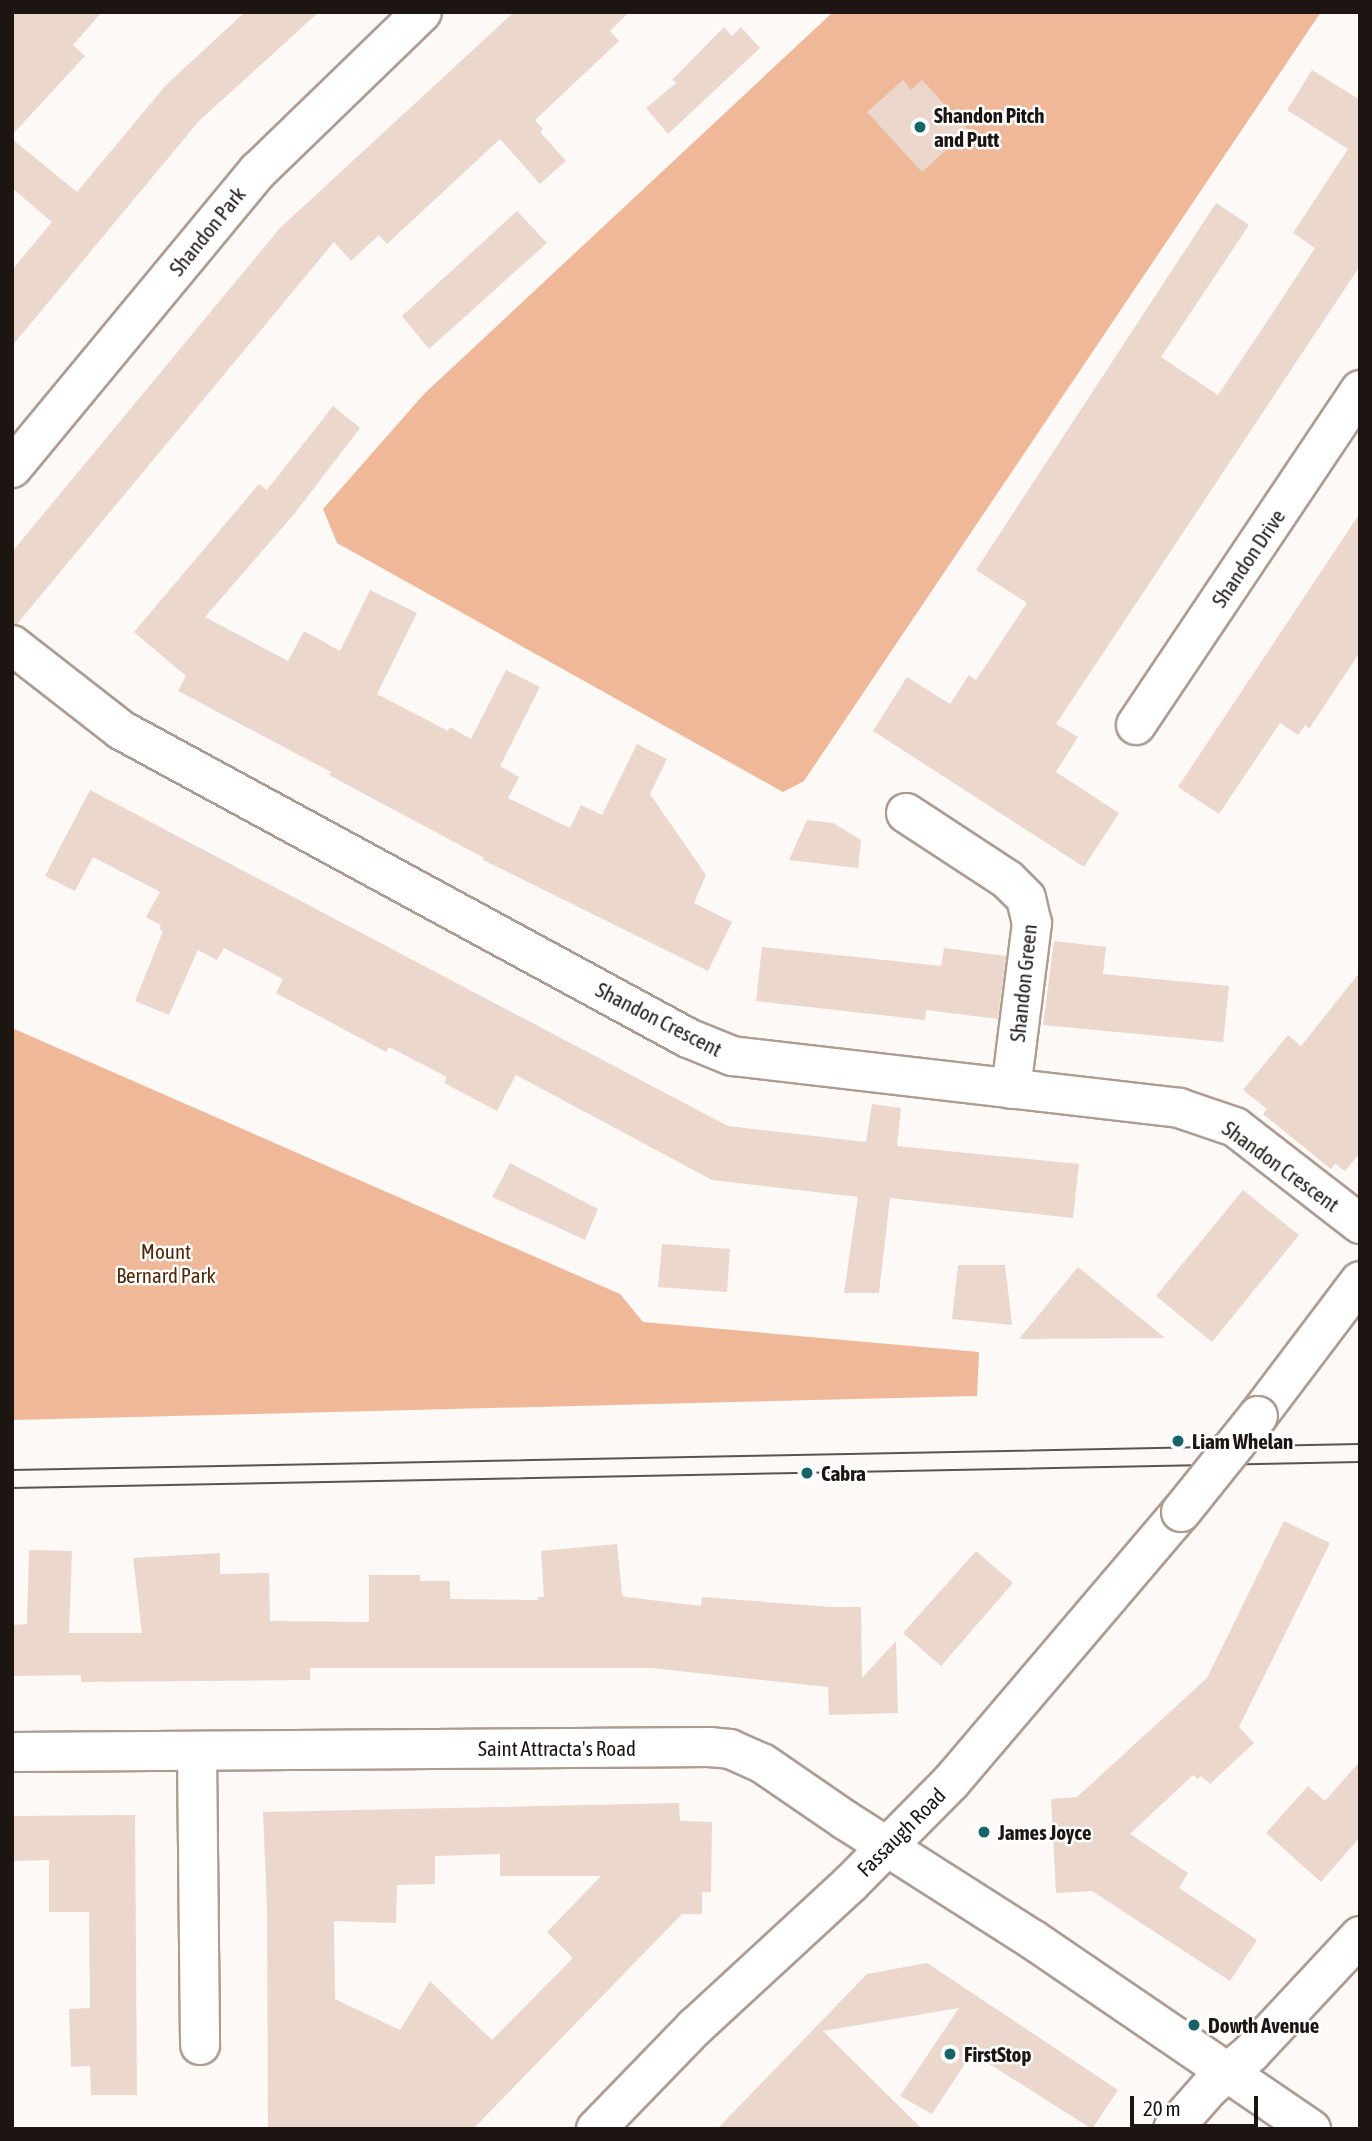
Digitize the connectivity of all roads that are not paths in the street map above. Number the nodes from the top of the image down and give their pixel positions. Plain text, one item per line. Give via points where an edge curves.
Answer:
1 (422, 12) edge
2 (1360, 390) edge
3 (12, 468) edge
4 (12, 645) edge
5 (1136, 725) dead end
6 (906, 813) dead end
7 (1011, 1089) junction
8 (1360, 1224) edge
9 (1360, 1281) edge
10 (12, 1752) edge
11 (197, 1752) junction
12 (888, 1847) junction
13 (1360, 1936) edge
14 (200, 2045) dead end
15 (1230, 2073) junction
16 (596, 2129) edge
17 (1173, 2129) edge
18 (1311, 2129) edge

1 - 3 street, Shandon Park via 258,171
2 - 5 street, Shandon Drive
4 - 7 street, Shandon Crescent via 121,730 688,1038 732,1056
6 - 7 street, Shandon Green via 1008,880 1026,898 1032,923
7 - 8 street, Shandon Crescent via 1180,1108 1210,1117 1235,1128
9 - 12 street, Fassaugh Road, bridge via 1181,1512 951,1782
10 - 11 street, Saint Attracta's Road
11 - 12 street, Saint Attracta's Road via 719,1748 762,1763
11 - 14 street
12 - 15 street
12 - 16 street, Fassaugh Road via 695,2027
13 - 15 street
15 - 17 street via 1209,2088
15 - 18 street

